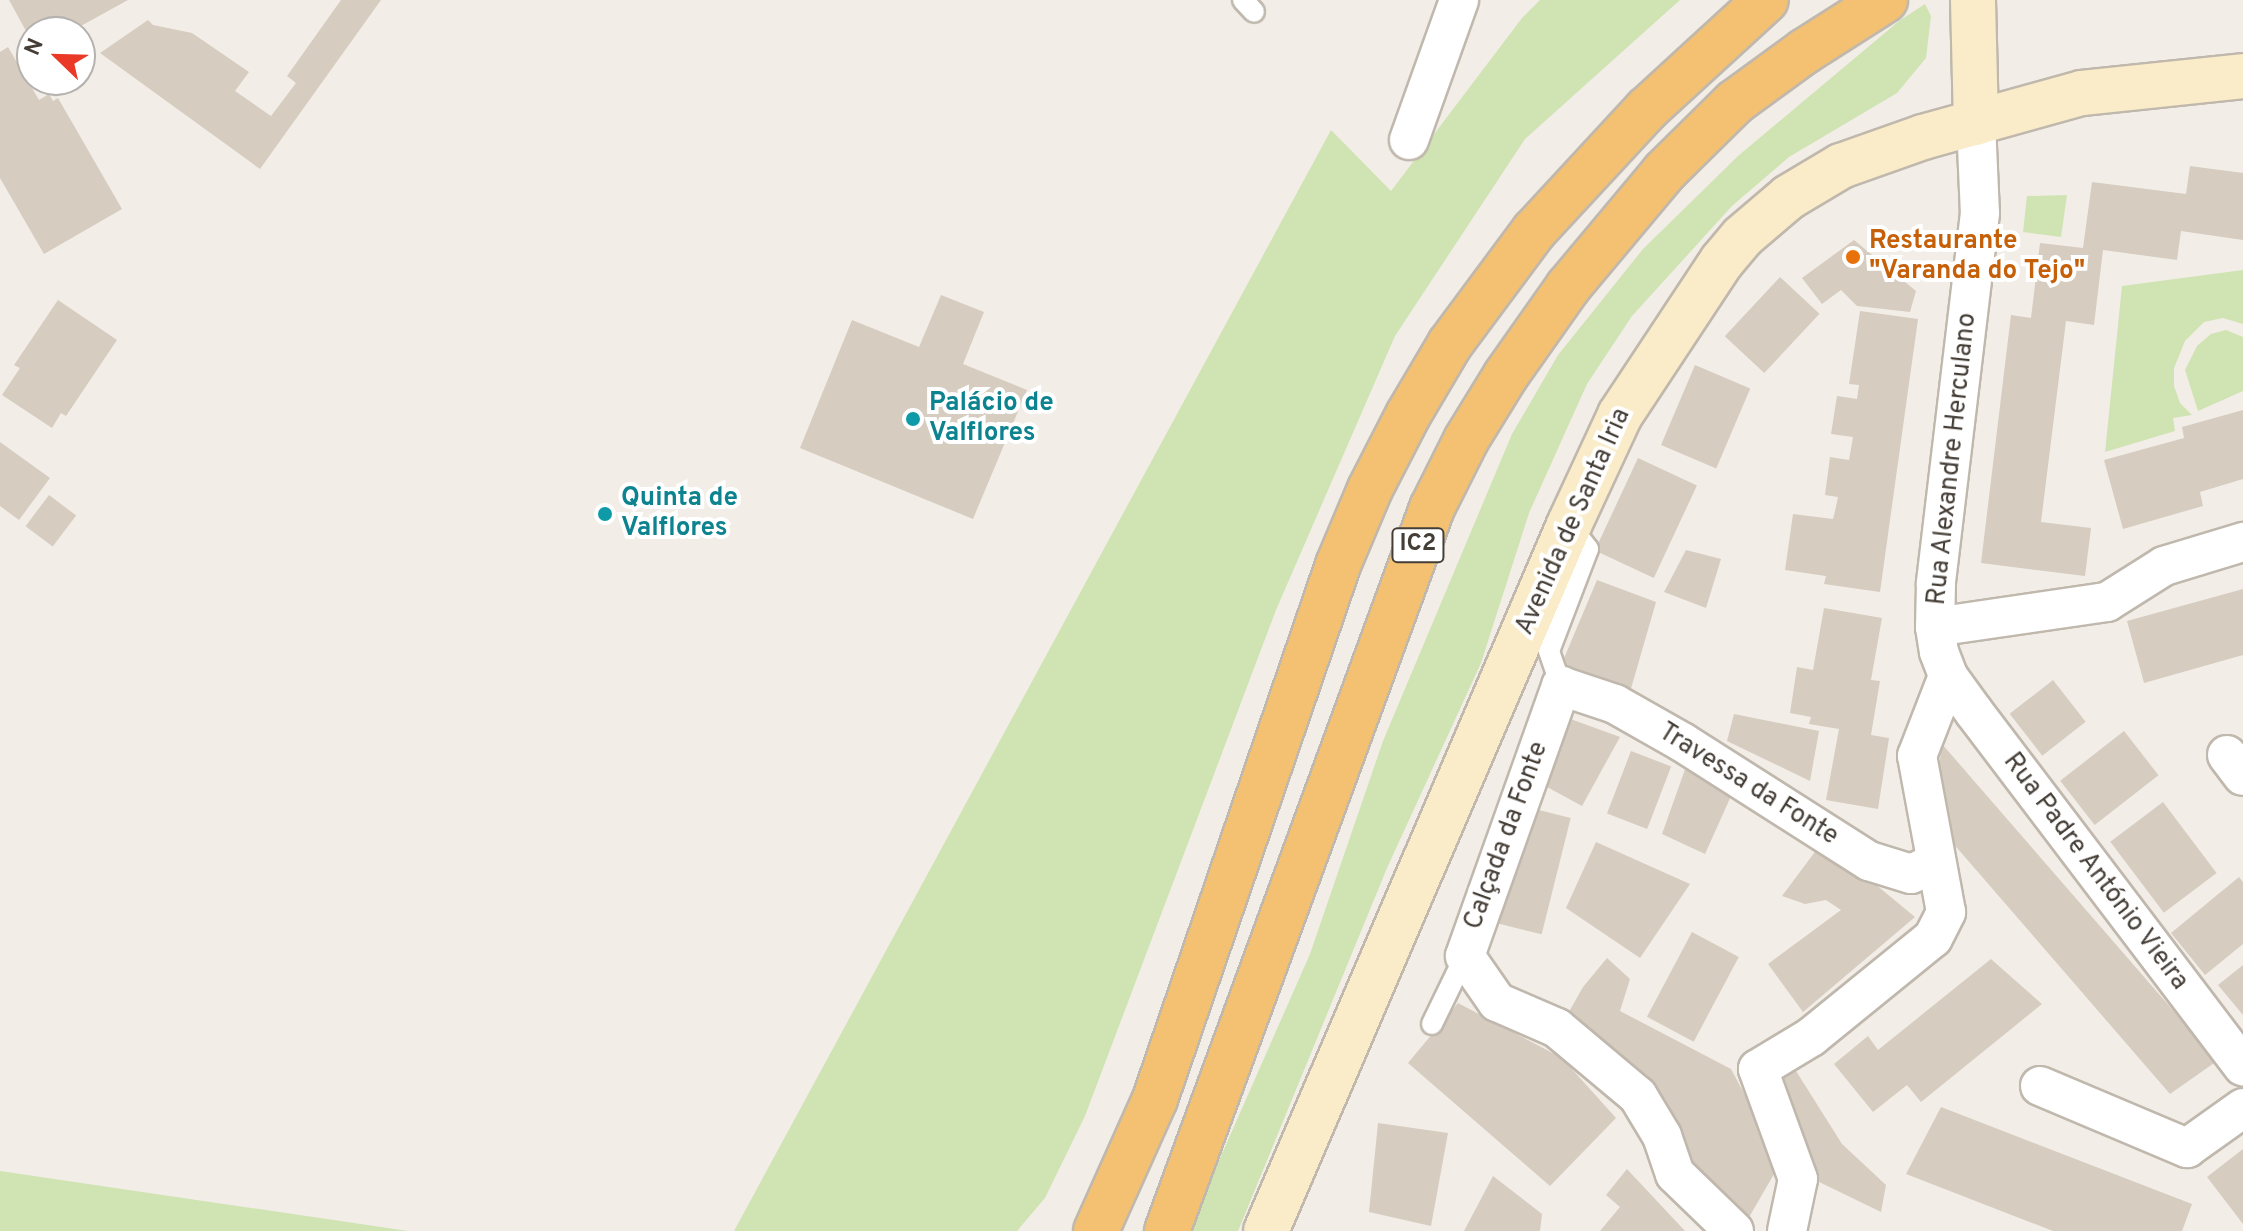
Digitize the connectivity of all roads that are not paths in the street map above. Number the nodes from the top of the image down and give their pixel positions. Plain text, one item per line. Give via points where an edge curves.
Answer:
1 (1459, 0) edge
2 (1766, 0) edge
3 (1885, 0) edge
4 (1973, 0) edge
5 (2243, 76) edge
6 (1976, 123) junction
7 (1409, 140) dead end
8 (1569, 525) junction
9 (2243, 542) edge
10 (1935, 627) junction
11 (1948, 676) junction
12 (1561, 686) junction
13 (1935, 863) junction
14 (1473, 970) junction
15 (1432, 1024) dead end
16 (2243, 1066) edge
17 (2040, 1086) dead end
18 (2243, 1108) edge
19 (1096, 1230) edge
20 (1167, 1231) edge
21 (1266, 1231) edge
22 (1734, 1231) edge
23 (1787, 1231) edge

1 - 7 street
2 - 19 highway, IC2 via 1647,109 1534,231 1450,344 1408,415 1338,565 1155,1099
3 - 20 highway, IC2 via 1774,72 1690,145 1568,287 1466,440 1432,508
4 - 6 main road, Rua Alexandre Herculano
5 - 6 main road, Avenida de Santa Iria via 2114,87
6 - 8 main road, Avenida de Santa Iria via 1841,166 1789,197 1742,237 1620,415
6 - 10 street, Rua Alexandre Herculano via 1980,213
8 - 12 lane via 1588,549 1549,651
8 - 21 main road, Avenida de Santa Iria
9 - 10 street via 2164,566 2107,602
10 - 11 street, Rua Alexandre Herculano
11 - 13 street via 1917,756
11 - 16 street, Rua Padre António Vieira
12 - 13 street, Travessa da Fonte via 1615,704 1682,742 1869,861 1911,874
12 - 14 street, Calçada da Fonte
13 - 23 street via 1946,912 1933,938 1811,1037 1758,1069 1798,1179
14 - 15 lane
14 - 22 street via 1497,1002 1557,1028 1638,1096 1662,1136 1675,1174
17 - 18 street via 2187,1148

